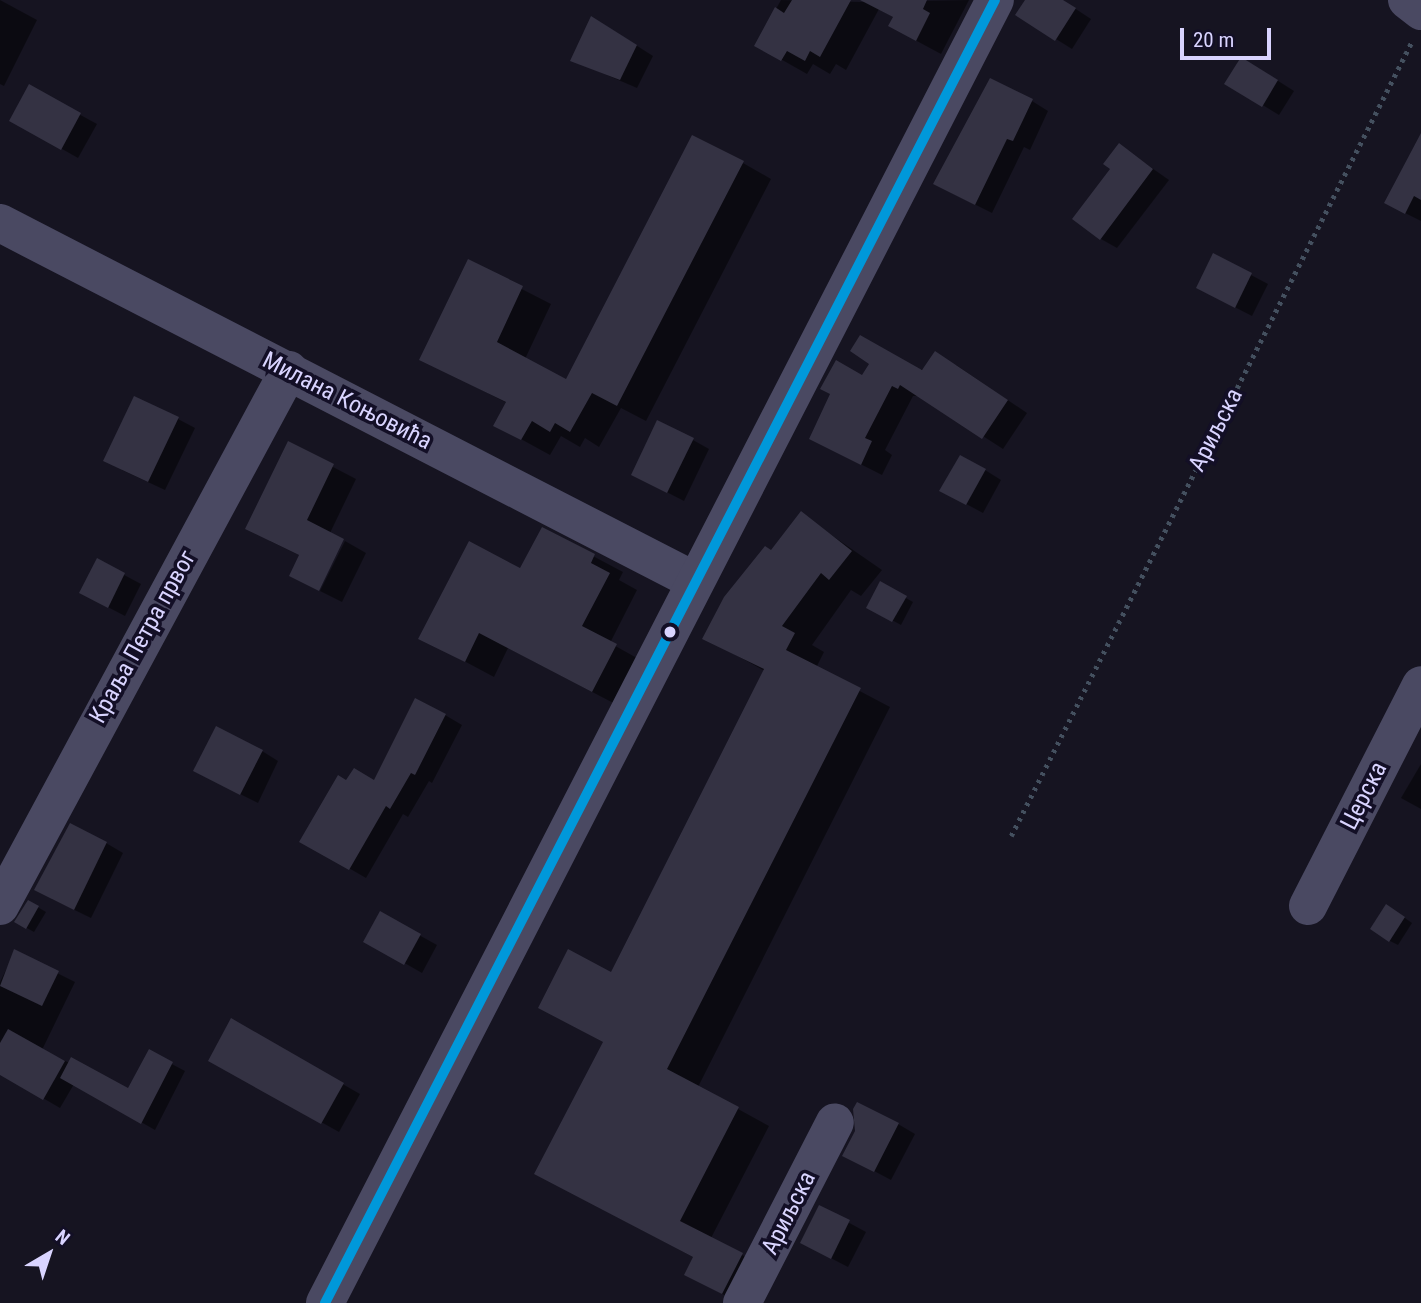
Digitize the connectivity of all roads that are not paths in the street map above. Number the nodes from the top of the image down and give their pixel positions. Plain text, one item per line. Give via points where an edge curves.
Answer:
1 (995, 0) edge
2 (0, 223) edge
3 (289, 370) junction
4 (693, 580) junction
5 (1421, 685) edge
6 (0, 905) edge
7 (1308, 906) dead end
8 (835, 1122) dead end
9 (325, 1303) edge
10 (742, 1303) edge

1 - 4 street
2 - 3 street, Милана Коњовића
3 - 4 street, Милана Коњовића
3 - 6 street, Краља Петра првог
4 - 9 street
5 - 7 street, Церска
8 - 10 street, Ариљска

